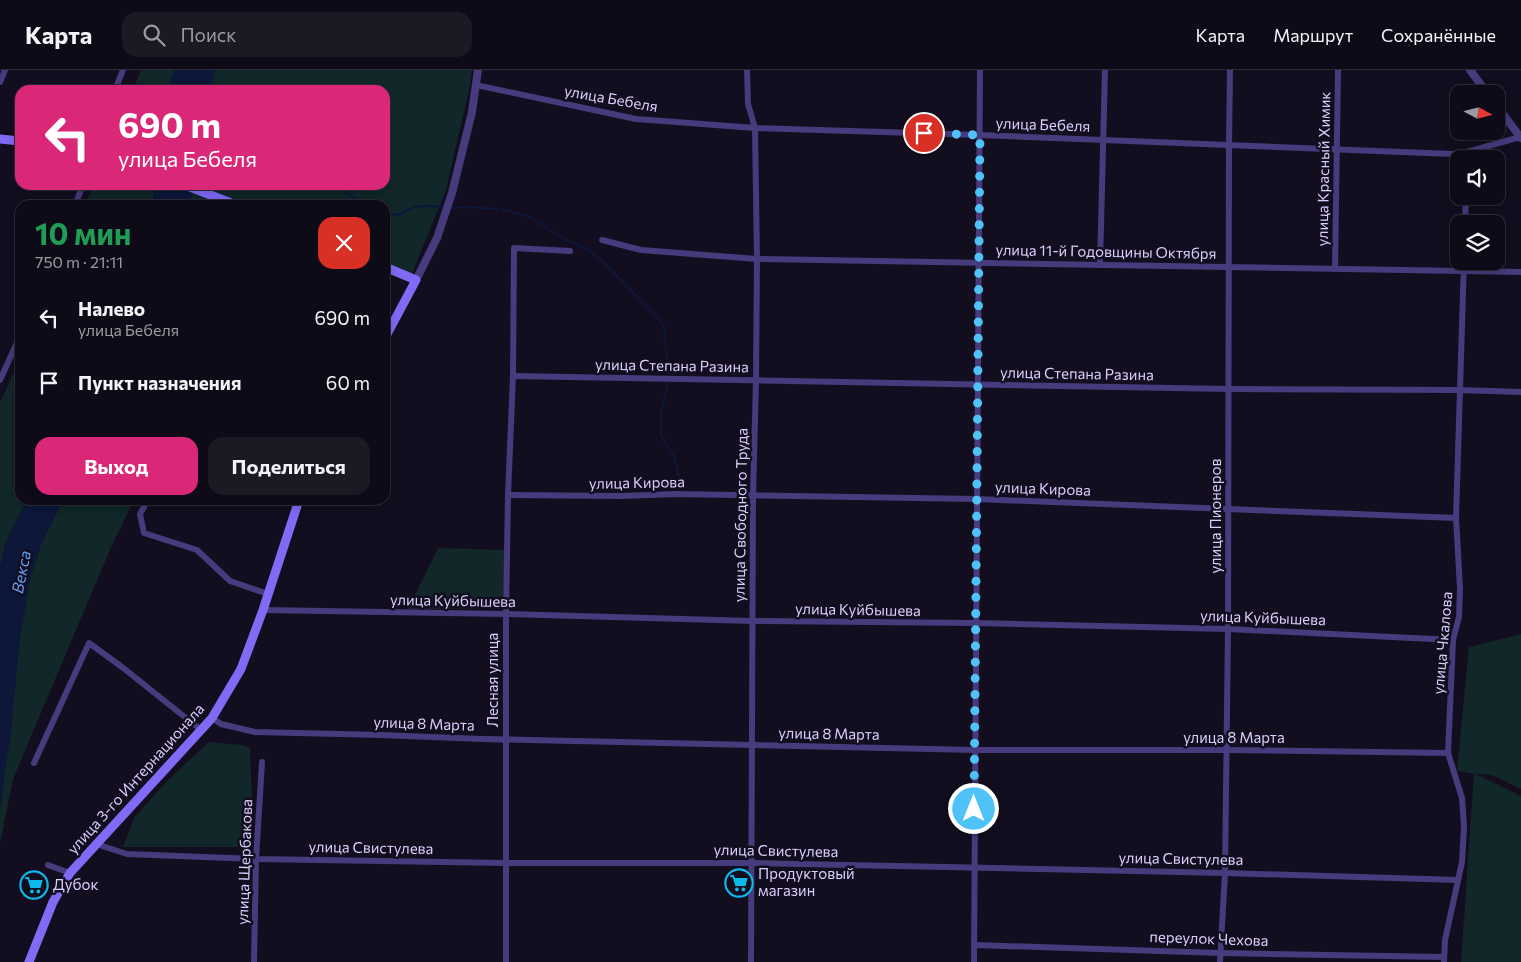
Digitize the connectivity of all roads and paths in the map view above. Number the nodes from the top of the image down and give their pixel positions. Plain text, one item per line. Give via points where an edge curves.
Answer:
1 (5, 70) edge
2 (123, 70) edge
3 (478, 70) edge
4 (747, 70) edge
5 (980, 70) edge
6 (1104, 70) edge
7 (1230, 70) edge
8 (1338, 70) edge
9 (1470, 70) edge
10 (0, 82) edge
11 (117, 85) edge
12 (476, 85) junction
13 (1481, 85) edge
14 (1505, 117) edge
15 (755, 128) junction
16 (980, 135) junction
17 (1521, 137) edge
18 (0, 139) edge
19 (15, 140) edge
20 (1103, 140) junction
21 (1229, 145) junction
22 (1336, 150) junction
23 (1482, 150) edge
24 (1450, 154) edge
25 (198, 190) edge
26 (222, 200) edge
27 (602, 240) dead end
28 (570, 251) dead end
29 (757, 259) junction
30 (979, 263) junction
31 (1100, 265) junction
32 (1229, 267) junction
33 (390, 269) edge
34 (1335, 269) junction
35 (1464, 271) junction
36 (1521, 272) edge
37 (416, 280) junction
38 (390, 329) edge
39 (15, 347) edge
40 (513, 376) junction
41 (0, 380) edge
42 (756, 380) junction
43 (978, 384) junction
44 (1229, 389) junction
45 (1459, 390) junction
46 (1521, 392) edge
47 (508, 495) junction
48 (753, 496) junction
49 (976, 499) junction
50 (145, 505) edge
51 (297, 505) edge
52 (1228, 508) junction
53 (1456, 518) junction
54 (268, 594) junction
55 (263, 610) junction
56 (506, 614) junction
57 (752, 621) junction
58 (975, 624) junction
59 (1228, 629) junction
60 (1453, 640) junction
61 (212, 718) junction
62 (202, 730) junction
63 (506, 740) junction
64 (752, 744) junction
65 (975, 750) junction
66 (1227, 750) junction
67 (1448, 753) junction
68 (262, 762) dead end
69 (34, 763) dead end
70 (96, 844) junction
71 (256, 859) junction
72 (505, 863) junction
73 (752, 863) junction
74 (48, 865) dead end
75 (974, 868) junction
76 (70, 873) junction
77 (1225, 873) junction
78 (1458, 880) junction
79 (974, 945) junction
80 (1220, 952) junction
81 (1444, 960) edge
82 (29, 962) edge
83 (254, 962) edge
84 (506, 962) edge
85 (751, 962) edge
86 (974, 962) edge
87 (1220, 962) edge

1 - 10 street
2 - 11 street
3 - 12 street
4 - 15 street, улица Свободного Труда via 748,104
5 - 16 street
6 - 20 street
7 - 21 street, улица Пионеров
8 - 22 street, улица Красный Химик
9 - 13 street
12 - 15 street, улица Бебеля via 636,119
12 - 37 street via 443,223
14 - 17 street
15 - 16 street, улица Бебеля
15 - 29 street, улица Свободного Труда
16 - 20 street, улица Бебеля
16 - 30 street
17 - 23 street, улица Бебеля
18 - 19 main road
20 - 21 street, улица Бебеля
20 - 31 street
21 - 22 street, улица Бебеля
21 - 32 street, улица Пионеров
22 - 24 street, улица Бебеля
22 - 34 street, улица Красный Химик
25 - 26 main road
27 - 29 street, улица 11-й Годовщины Октября via 641,250
28 - 40 street, Лесная улица via 514,248
29 - 30 street, улица 11-й Годовщины Октября
29 - 42 street, улица Свободного Труда
30 - 31 street, улица 11-й Годовщины Октября
30 - 43 street
31 - 32 street, улица 11-й Годовщины Октября
32 - 34 street, улица 11-й Годовщины Октября
32 - 44 street, улица Пионеров
33 - 37 main road
34 - 35 street, улица 11-й Годовщины Октября
35 - 36 street, улица 11-й Годовщины Октября
35 - 45 street, улица Чкалова
37 - 38 main road
39 - 41 street
40 - 42 street, улица Степана Разина
40 - 47 street, Лесная улица
42 - 43 street, улица Степана Разина
42 - 48 street, улица Свободного Труда
43 - 44 street, улица Степана Разина
43 - 49 street
44 - 45 street, улица Степана Разина
44 - 52 street, улица Пионеров
45 - 46 street, улица Степана Разина
45 - 53 street, улица Чкалова
47 - 48 street, улица Кирова
47 - 56 street, Лесная улица
48 - 49 street, улица Кирова
48 - 57 street, улица Свободного Труда
49 - 52 street, улица Кирова
49 - 58 street
50 - 54 street via 140,514 144,533 196,550 230,580
51 - 54 main road, улица 3-го Интернационала
52 - 53 street, улица Кирова
52 - 59 street, улица Пионеров
53 - 60 street, улица Чкалова via 1460,598
54 - 55 main road, улица 3-го Интернационала
55 - 56 street, улица Куйбышева
55 - 61 main road, улица 3-го Интернационала via 241,669
56 - 57 street, улица Куйбышева
56 - 63 street, Лесная улица
57 - 58 street, улица Куйбышева
57 - 64 street, улица Свободного Труда
58 - 59 street, улица Куйбышева
58 - 65 street
59 - 60 street, улица Куйбышева
59 - 66 street, улица Пионеров
60 - 67 street, улица Чкалова
61 - 62 main road, улица 3-го Интернационала
61 - 63 street, улица 8 Марта via 220,724 255,732
62 - 69 street via 88,643
62 - 70 main road, улица 3-го Интернационала
63 - 64 street, улица 8 Марта
63 - 72 street, Лесная улица
64 - 65 street, улица 8 Марта
64 - 73 street, улица Свободного Труда
65 - 66 street, улица 8 Марта
65 - 75 street
66 - 67 street, улица 8 Марта
66 - 77 street, улица Пионеров
67 - 78 street, улица Чкалова via 1462,798 1464,827
68 - 71 street, улица Щербакова
70 - 71 street, улица Свистулева via 127,854
70 - 76 main road, улица 3-го Интернационала
71 - 72 street, улица Свистулева
71 - 83 street, улица Щербакова
72 - 73 street, улица Свистулева
72 - 84 street, Лесная улица
73 - 75 street, улица Свистулева
73 - 85 street, улица Свободного Труда
74 - 76 street
75 - 77 street, улица Свистулева
75 - 79 street
76 - 82 main road, улица 3-го Интернационала via 53,902
77 - 78 street, улица Свистулева
77 - 80 street, улица Пионеров
78 - 81 street, улица Чкалова
79 - 80 street, переулок Чехова
79 - 86 street
80 - 81 street, переулок Чехова
80 - 87 street, улица Пионеров

